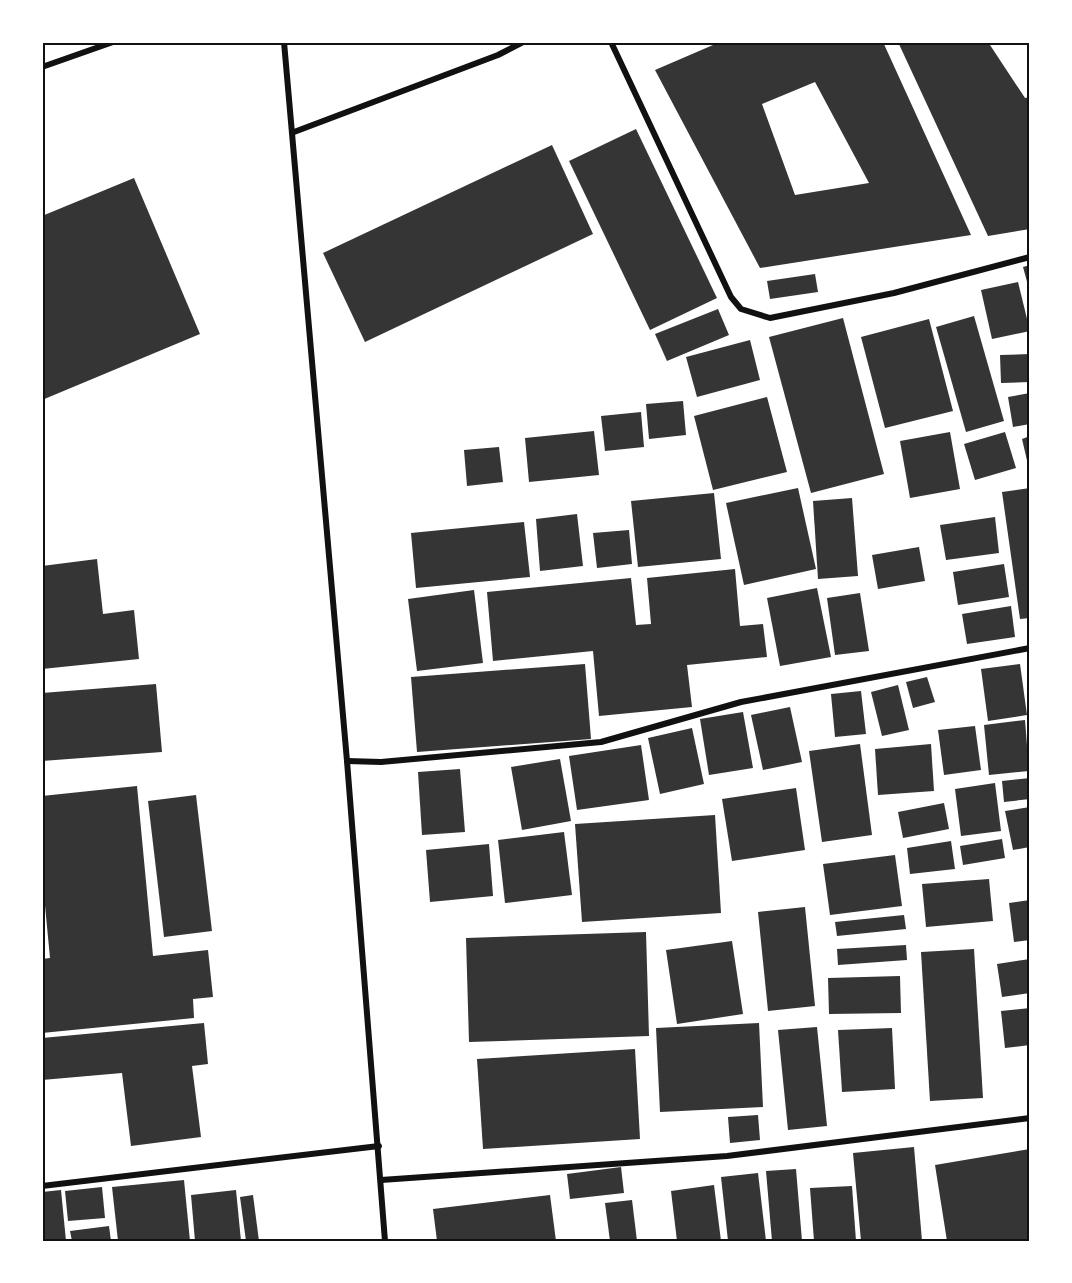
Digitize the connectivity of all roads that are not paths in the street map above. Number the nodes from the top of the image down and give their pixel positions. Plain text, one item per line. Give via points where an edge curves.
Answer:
1 (113, 42) edge
2 (284, 42) edge
3 (523, 42) edge
4 (611, 42) edge
5 (42, 67) edge
6 (294, 132) junction
7 (1030, 256) edge
8 (1030, 648) edge
9 (347, 761) junction
10 (1030, 1118) edge
11 (379, 1146) junction
12 (381, 1180) junction
13 (42, 1186) edge
14 (385, 1241) edge

1 - 5 street
2 - 6 street
3 - 6 street
4 - 7 street via 731,297 741,309 770,318 894,292
6 - 9 street
8 - 9 street via 741,702 601,742 381,762
9 - 11 street
10 - 12 street via 727,1156
11 - 12 street
11 - 13 street
12 - 14 street

